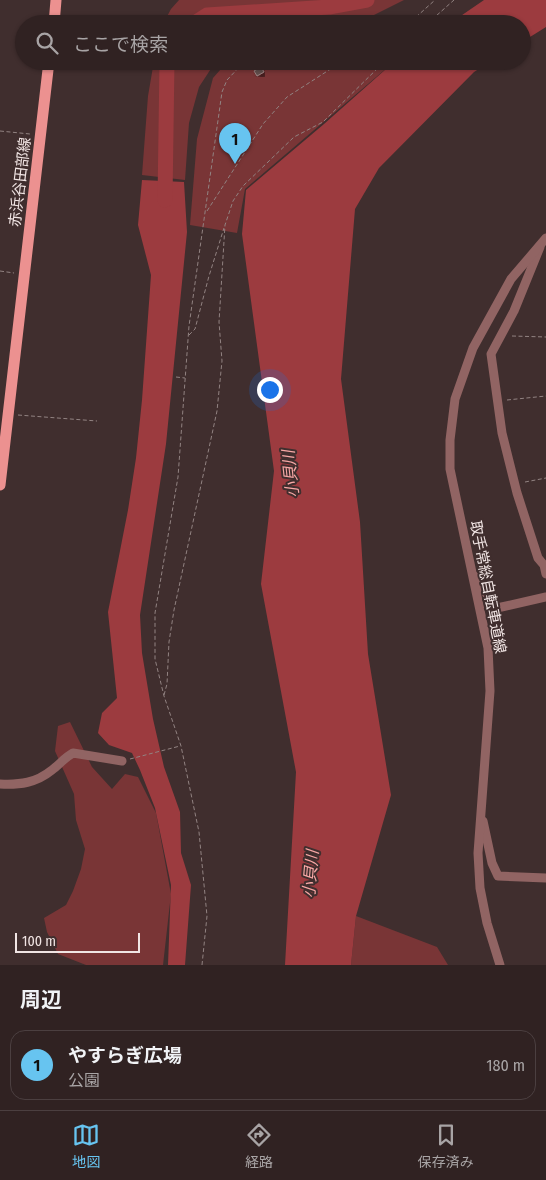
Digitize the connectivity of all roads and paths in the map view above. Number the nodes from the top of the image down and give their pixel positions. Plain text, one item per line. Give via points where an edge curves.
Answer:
1 (56, 0) edge
2 (435, 0) edge
3 (454, 0) edge
4 (55, 15) edge
5 (418, 15) edge
6 (437, 15) edge
7 (48, 70) edge
8 (236, 70) edge
9 (329, 70) edge
10 (375, 70) edge
11 (0, 131) edge
12 (41, 135) junction
13 (205, 213) junction
14 (225, 225) junction
15 (543, 241) edge
16 (0, 271) edge
17 (24, 274) junction
18 (188, 335) junction
19 (500, 336) junction
20 (546, 337) edge
21 (176, 377) dead end
22 (185, 378) junction
23 (546, 396) edge
24 (498, 401) junction
25 (8, 414) junction
26 (97, 421) dead end
27 (546, 478) edge
28 (514, 484) junction
29 (0, 485) edge
30 (472, 574) junction
31 (546, 574) edge
32 (546, 597) edge
33 (164, 696) junction
34 (180, 746) junction
35 (127, 760) joint
36 (0, 784) edge
37 (481, 808) junction
38 (546, 878) edge
39 (202, 965) edge
40 (500, 965) edge

1 - 4 main road
2 - 5 path
3 - 6 path
7 - 12 main road, 赤浜谷田部線
8 - 13 path via 222,92
9 - 13 path via 287,97 263,124
10 - 14 path via 323,122 294,137 243,186 233,201
11 - 12 path
12 - 17 main road, 赤浜谷田部線
13 - 18 path
14 - 18 path via 195,329
14 - 33 path via 219,322 222,361 217,411 174,610
15 - 19 street
15 - 30 street, 取手常総自転車道線 via 511,279 472,348 455,399 450,469
16 - 17 path
17 - 25 main road, 赤浜谷田部線
18 - 22 path
19 - 20 path
19 - 24 street via 490,354
21 - 22 path
22 - 33 path via 178,477 155,613 155,659
23 - 24 path
24 - 28 street
25 - 26 path
25 - 29 main road, 赤浜谷田部線
27 - 28 path
28 - 31 street
30 - 32 street via 497,608
30 - 37 street, 取手常総自転車道線 via 488,648 490,691
33 - 34 path
34 - 35 path
34 - 39 path via 199,832 207,916
35 - 36 street via 73,752 35,781
37 - 38 street via 492,863 498,876
37 - 40 street, 取手常総自転車道線 via 480,888 486,923

